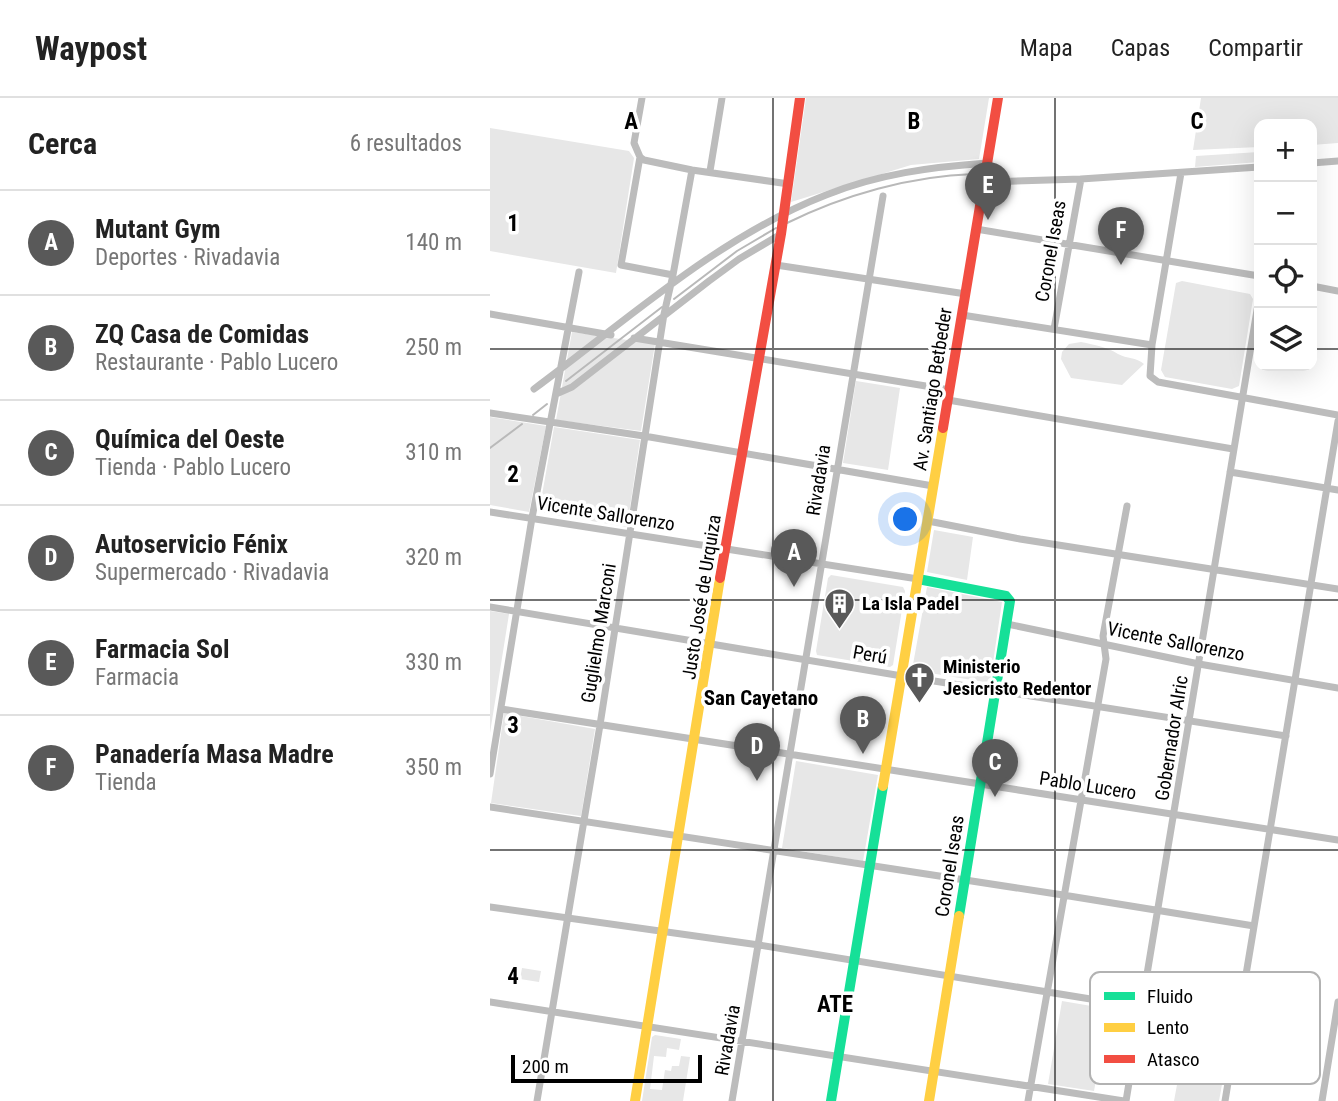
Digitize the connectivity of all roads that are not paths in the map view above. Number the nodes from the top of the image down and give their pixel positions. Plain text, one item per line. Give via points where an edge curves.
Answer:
1 (642, 98) edge
2 (722, 98) edge
3 (800, 98) edge
4 (998, 98) edge
5 (640, 157) junction
6 (1338, 161) edge
7 (987, 163) junction
8 (1317, 163) edge
9 (1254, 167) edge
10 (692, 170) junction
11 (710, 171) junction
12 (1181, 173) junction
13 (1081, 179) junction
14 (984, 182) junction
15 (789, 184) junction
16 (883, 196) dead end
17 (784, 212) junction
18 (976, 229) junction
19 (781, 234) junction
20 (1068, 244) junction
21 (1166, 260) junction
22 (776, 265) junction
23 (579, 272) dead end
24 (673, 275) junction
25 (1254, 275) edge
26 (869, 279) junction
27 (669, 286) junction
28 (1317, 287) edge
29 (1338, 291) edge
30 (965, 294) junction
31 (1257, 308) edge
32 (490, 314) edge
33 (664, 314) junction
34 (962, 315) junction
35 (569, 327) junction
36 (1054, 329) junction
37 (612, 335) junction
38 (634, 338) junction
39 (659, 342) junction
40 (1152, 345) junction
41 (759, 359) junction
42 (560, 370) junction
43 (852, 374) junction
44 (534, 389) dead end
45 (556, 394) junction
46 (949, 395) junction
47 (1242, 398) junction
48 (490, 413) edge
49 (1338, 415) edge
50 (1338, 421) edge
51 (551, 423) junction
52 (644, 436) junction
53 (1233, 449) junction
54 (742, 453) junction
55 (836, 470) junction
56 (1230, 472) junction
57 (933, 486) junction
58 (1327, 489) junction
59 (1338, 490) edge
60 (1127, 506) dead end
61 (490, 512) edge
62 (532, 518) junction
63 (928, 522) junction
64 (629, 534) junction
65 (725, 550) junction
66 (1117, 555) junction
67 (821, 564) junction
68 (1214, 569) junction
69 (918, 579) junction
70 (1311, 585) junction
71 (1338, 589) edge
72 (1006, 596) joint
73 (490, 607) edge
74 (517, 611) junction
75 (1007, 624) junction
76 (615, 627) junction
77 (711, 642) junction
78 (1104, 645) junction
79 (807, 659) junction
80 (1199, 664) junction
81 (902, 676) junction
82 (1294, 681) junction
83 (1338, 688) edge
84 (996, 690) junction
85 (1097, 704) junction
86 (500, 709) junction
87 (1190, 721) junction
88 (600, 725) junction
89 (1286, 736) junction
90 (696, 739) junction
91 (790, 755) junction
92 (887, 771) junction
93 (490, 774) edge
94 (981, 784) junction
95 (1080, 800) junction
96 (490, 807) edge
97 (1174, 814) junction
98 (584, 821) junction
99 (1270, 830) junction
100 (680, 835) junction
101 (1338, 840) edge
102 (773, 852) junction
103 (871, 867) junction
104 (965, 880) junction
105 (1063, 895) junction
106 (490, 907) edge
107 (1158, 910) junction
108 (567, 918) junction
109 (1254, 926) junction
110 (663, 931) junction
111 (759, 945) junction
112 (855, 960) junction
113 (1148, 972) edge
114 (1246, 972) edge
115 (949, 976) junction
116 (1047, 991) junction
117 (1090, 998) edge
118 (490, 1002) edge
119 (1338, 1002) edge
120 (552, 1012) junction
121 (648, 1027) junction
122 (742, 1041) junction
123 (839, 1056) junction
124 (934, 1071) junction
125 (1030, 1086) junction
126 (537, 1101) edge
127 (635, 1101) edge
128 (732, 1101) edge
129 (831, 1101) edge
130 (929, 1101) edge
131 (1028, 1101) edge
132 (1125, 1101) edge
133 (1322, 1101) edge

1 - 5 street via 634,143
2 - 11 street
3 - 15 street, Justo José de Urquiza
4 - 7 street, Av. Santiago Betbeder
5 - 10 street
5 - 24 street via 621,265
6 - 8 street
7 - 14 street, Av. Santiago Betbeder
7 - 17 street via 920,169 866,181
9 - 12 street
10 - 11 street
10 - 24 street, Guglielmo Marconi
11 - 15 street
12 - 13 street
12 - 21 street
13 - 14 street
13 - 20 street, Coronel Iseas
14 - 18 street, Av. Santiago Betbeder
15 - 17 street, Justo José de Urquiza
16 - 26 street, Rivadavia
17 - 19 street, Justo José de Urquiza
17 - 27 street
18 - 20 street
18 - 30 street, Av. Santiago Betbeder
19 - 22 street, Justo José de Urquiza
19 - 33 street
20 - 21 street
20 - 36 street, Coronel Iseas
21 - 25 street
21 - 40 street
22 - 26 street
22 - 41 street, Justo José de Urquiza
23 - 35 street
24 - 27 street, Guglielmo Marconi
26 - 30 street
26 - 43 street, Rivadavia
27 - 33 street, Guglielmo Marconi
27 - 37 street
28 - 29 street
30 - 34 street, Av. Santiago Betbeder
31 - 47 street, Gobernador Alric
32 - 35 street
33 - 38 street
33 - 39 street, Guglielmo Marconi
34 - 36 street
34 - 46 street, Av. Santiago Betbeder
35 - 37 street
35 - 42 street
36 - 40 street
37 - 42 street
38 - 39 street
38 - 45 street via 572,387
39 - 41 street
39 - 52 street, Guglielmo Marconi
40 - 47 street via 1150,376 1154,381
41 - 43 street
41 - 54 street, Justo José de Urquiza
42 - 44 street
42 - 45 street
43 - 46 street
43 - 55 street, Rivadavia
45 - 51 street
46 - 53 street
46 - 57 street, Av. Santiago Betbeder
47 - 49 street
47 - 53 street, Gobernador Alric
48 - 51 street
50 - 58 street
51 - 52 street
51 - 62 street
52 - 54 street
52 - 64 street, Guglielmo Marconi
53 - 56 street, Gobernador Alric
54 - 55 street
54 - 65 street, Justo José de Urquiza
55 - 57 street
55 - 67 street, Rivadavia
56 - 58 street
56 - 68 street, Gobernador Alric
57 - 63 street, Av. Santiago Betbeder
58 - 59 street
58 - 70 street
60 - 66 street
61 - 62 street, Vicente Sallorenzo
62 - 64 street, Vicente Sallorenzo
62 - 74 street
63 - 66 street
63 - 69 street, Av. Santiago Betbeder
64 - 65 street, Vicente Sallorenzo
64 - 76 street, Guglielmo Marconi
65 - 67 street, Vicente Sallorenzo
65 - 77 street, Justo José de Urquiza
66 - 68 street
66 - 78 street
67 - 69 street, Vicente Sallorenzo
67 - 79 street, Rivadavia
68 - 70 street
68 - 80 street, Gobernador Alric
69 - 72 street, Vicente Sallorenzo
69 - 81 street, Av. Santiago Betbeder
70 - 71 street
70 - 82 street
72 - 75 street, Coronel Iseas via 1010,601
73 - 74 street, Perú
74 - 76 street, Perú
74 - 86 street
75 - 78 street, Vicente Sallorenzo
75 - 84 street, Coronel Iseas
76 - 77 street, Perú
76 - 88 street, Guglielmo Marconi
77 - 79 street, Perú
77 - 90 street, Justo José de Urquiza
78 - 80 street, Vicente Sallorenzo
78 - 85 street
79 - 81 street, Perú
79 - 91 street, Rivadavia
80 - 82 street, Vicente Sallorenzo
80 - 87 street, Gobernador Alric
81 - 84 street, Perú
81 - 92 street, Av. Santiago Betbeder
82 - 83 street, Vicente Sallorenzo
82 - 89 street
84 - 85 street, Perú
84 - 94 street, Coronel Iseas
85 - 87 street, Perú
85 - 95 street
86 - 88 street, Pablo Lucero
86 - 93 street
87 - 89 street, Perú
87 - 97 street, Gobernador Alric
88 - 90 street, Pablo Lucero
88 - 98 street, Guglielmo Marconi
89 - 99 street
90 - 91 street, Pablo Lucero
90 - 100 street, Justo José de Urquiza
91 - 92 street, Pablo Lucero
91 - 102 street, Rivadavia
92 - 94 street, Pablo Lucero
92 - 103 street, Av. Santiago Betbeder
94 - 95 street, Pablo Lucero
94 - 104 street, Coronel Iseas
95 - 97 street, Pablo Lucero
95 - 105 street
96 - 98 street
97 - 99 street, Pablo Lucero
97 - 107 street, Gobernador Alric
98 - 100 street
98 - 108 street, Guglielmo Marconi
99 - 101 street, Pablo Lucero
99 - 109 street
100 - 102 street
100 - 110 street, Justo José de Urquiza
102 - 103 street
102 - 111 street, Rivadavia
103 - 104 street
103 - 112 street, Av. Santiago Betbeder
104 - 105 street
104 - 115 street, Coronel Iseas
105 - 107 street
105 - 116 street
106 - 108 street
107 - 109 street
107 - 113 street, Gobernador Alric
108 - 110 street
108 - 120 street, Guglielmo Marconi
109 - 114 street
110 - 111 street
110 - 121 street, Justo José de Urquiza
111 - 112 street
111 - 122 street, Rivadavia
112 - 115 street
112 - 123 street, Av. Santiago Betbeder
115 - 116 street
115 - 124 street, Coronel Iseas
116 - 117 street
116 - 125 street
118 - 120 street
119 - 133 street
120 - 121 street
120 - 126 street, Guglielmo Marconi
121 - 122 street
121 - 127 street, Justo José de Urquiza
122 - 123 street
122 - 128 street, Rivadavia
123 - 124 street
123 - 129 street, Av. Santiago Betbeder
124 - 125 street
124 - 130 street, Coronel Iseas
125 - 131 street
125 - 132 street

